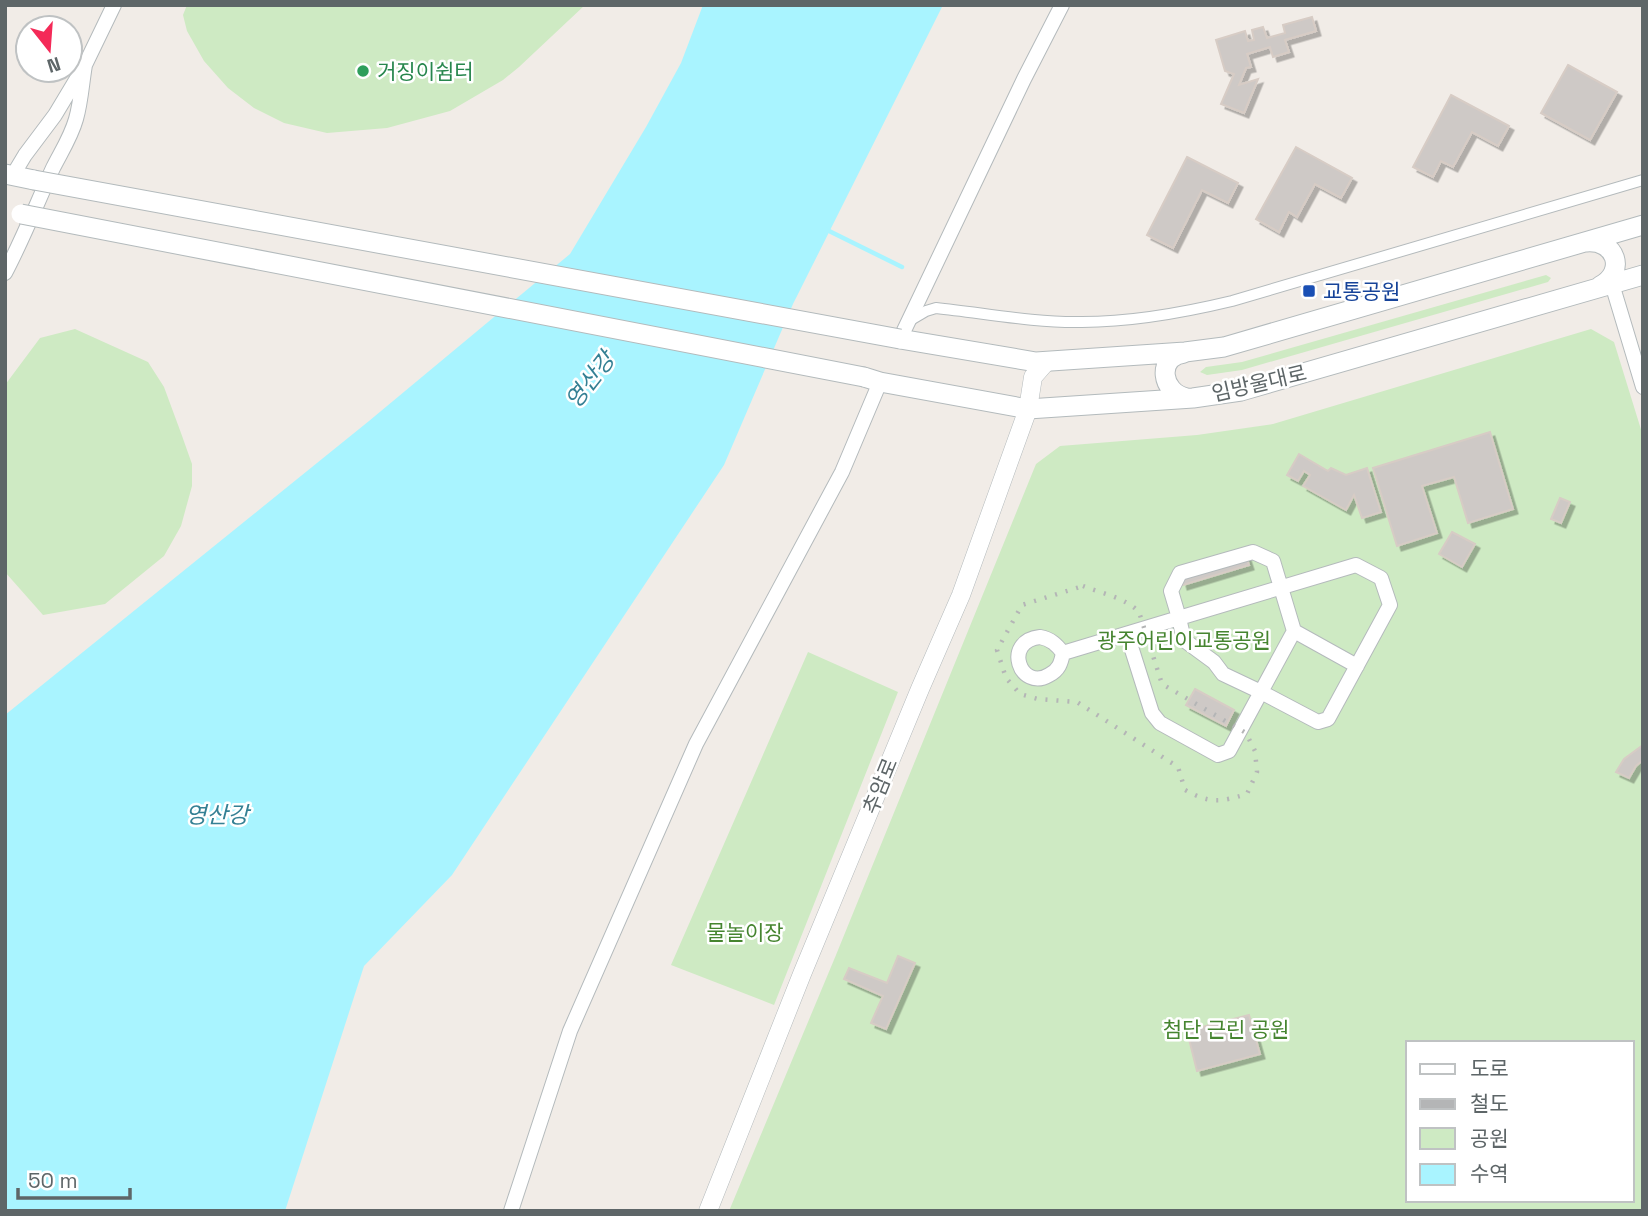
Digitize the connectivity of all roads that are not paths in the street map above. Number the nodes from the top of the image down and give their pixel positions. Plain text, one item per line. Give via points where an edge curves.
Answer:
1 (114, 5) edge
2 (1062, 5) edge
3 (85, 65) junction
4 (9, 175) edge
5 (1643, 180) edge
6 (13, 213) edge
7 (1643, 225) edge
8 (1579, 243) junction
9 (5, 273) edge
10 (1643, 275) edge
11 (1604, 286) junction
12 (904, 330) junction
13 (1185, 352) junction
14 (1047, 361) junction
15 (872, 380) junction
16 (1643, 387) edge
17 (1193, 398) junction
18 (1028, 409) junction
19 (1280, 587) junction
20 (1179, 618) junction
21 (1294, 631) junction
22 (1127, 634) junction
23 (1063, 653) dead end
24 (1357, 666) junction
25 (1261, 692) junction
26 (511, 1211) edge
27 (708, 1211) edge

1 - 3 street
2 - 12 street
3 - 4 street
3 - 9 street via 77,119
4 - 12 main road, 임방울대로, bridge
5 - 12 street via 1188,311 1140,319 1061,322 936,309 926,311
6 - 15 main road, 임방울대로, bridge
7 - 8 main road, 임방울대로
8 - 11 main road via 1596,241 1614,255 1612,277
8 - 13 main road, 임방울대로 via 1224,347
10 - 11 main road, 임방울대로
11 - 16 street
11 - 17 main road, 임방울대로 via 1241,391
12 - 14 main road, 임방울대로
13 - 14 main road, 임방울대로
13 - 17 main road via 1172,358 1166,379 1173,392
14 - 18 street, 추암로 via 1033,377
15 - 18 main road, 임방울대로
15 - 26 street via 842,472 696,744 570,1031
17 - 18 main road, 임방울대로
18 - 27 street, 추암로 via 961,595
19 - 20 street
19 - 20 street via 1273,561 1253,552 1180,573 1171,591
19 - 21 street
19 - 24 street via 1356,565 1381,578 1390,605
20 - 22 street
20 - 25 street via 1184,640 1223,674
21 - 24 street
21 - 25 street
22 - 23 street
22 - 25 street via 1155,718 1218,755 1229,751
24 - 25 street via 1328,719 1318,722

